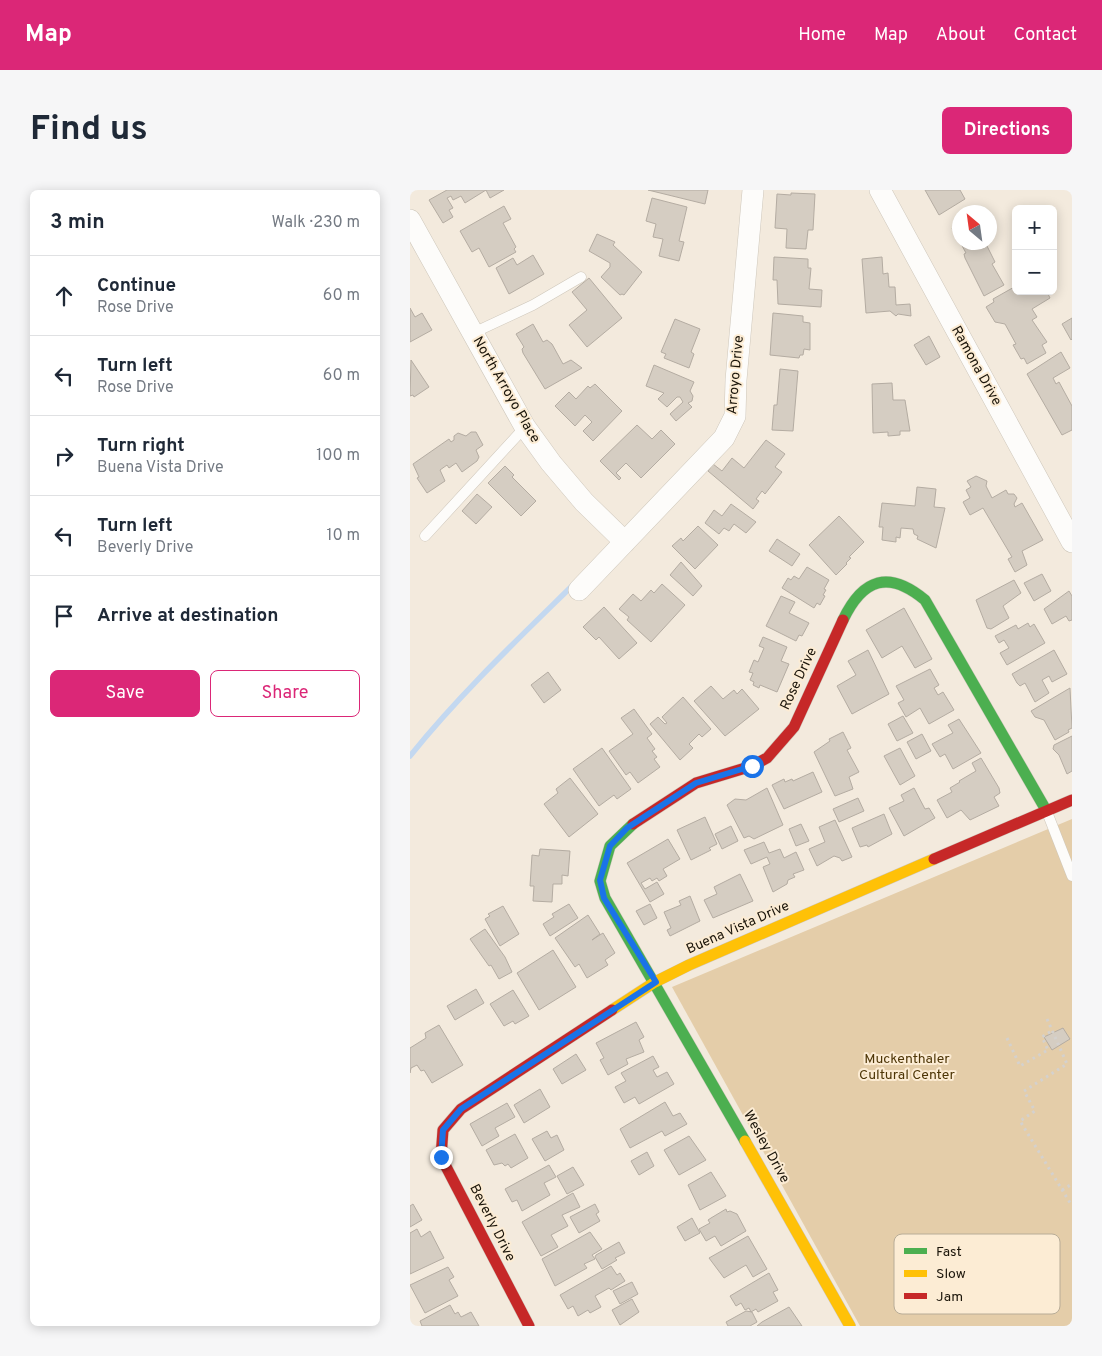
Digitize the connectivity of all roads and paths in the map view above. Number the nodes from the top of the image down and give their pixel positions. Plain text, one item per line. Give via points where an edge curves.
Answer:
1 (753, 190) edge
2 (880, 190) edge
3 (410, 220) edge
4 (581, 277) dead end
5 (473, 333) junction
6 (524, 427) junction
7 (425, 536) dead end
8 (625, 542) junction
9 (1072, 542) edge
10 (579, 590) dead end
11 (1072, 800) edge
12 (1046, 810) junction
13 (1072, 876) edge
14 (656, 982) junction
15 (1046, 1019) dead end
16 (1053, 1030) junction
17 (1007, 1038) dead end
18 (443, 1130) joint
19 (1072, 1184) edge
20 (1062, 1190) junction
21 (1072, 1206) edge
22 (529, 1326) edge
23 (850, 1326) edge

1 - 8 street, Arroyo Drive via 735,416 724,438
2 - 9 street, Ramona Drive
3 - 5 street, North Arroyo Place
4 - 5 lane via 533,305
5 - 6 street, North Arroyo Place
6 - 7 lane
6 - 8 street, North Arroyo Place via 584,502
8 - 10 street, Arroyo Drive
11 - 12 street, Buena Vista Drive
12 - 13 lane
12 - 14 street, Buena Vista Drive
12 - 14 street, Rose Drive via 925,600 894,581 866,586 851,603 794,727 767,758 752,766 696,783 627,828 610,846 600,880 604,898
14 - 18 street, Buena Vista Drive via 461,1109
14 - 23 street, Wesley Drive
15 - 16 path
16 - 17 path via 1042,1036 1048,1050 1020,1066
16 - 20 path via 1067,1064 1024,1091 1035,1111 1020,1121
18 - 22 street, Beverly Drive via 441,1157
19 - 20 path
20 - 21 path

